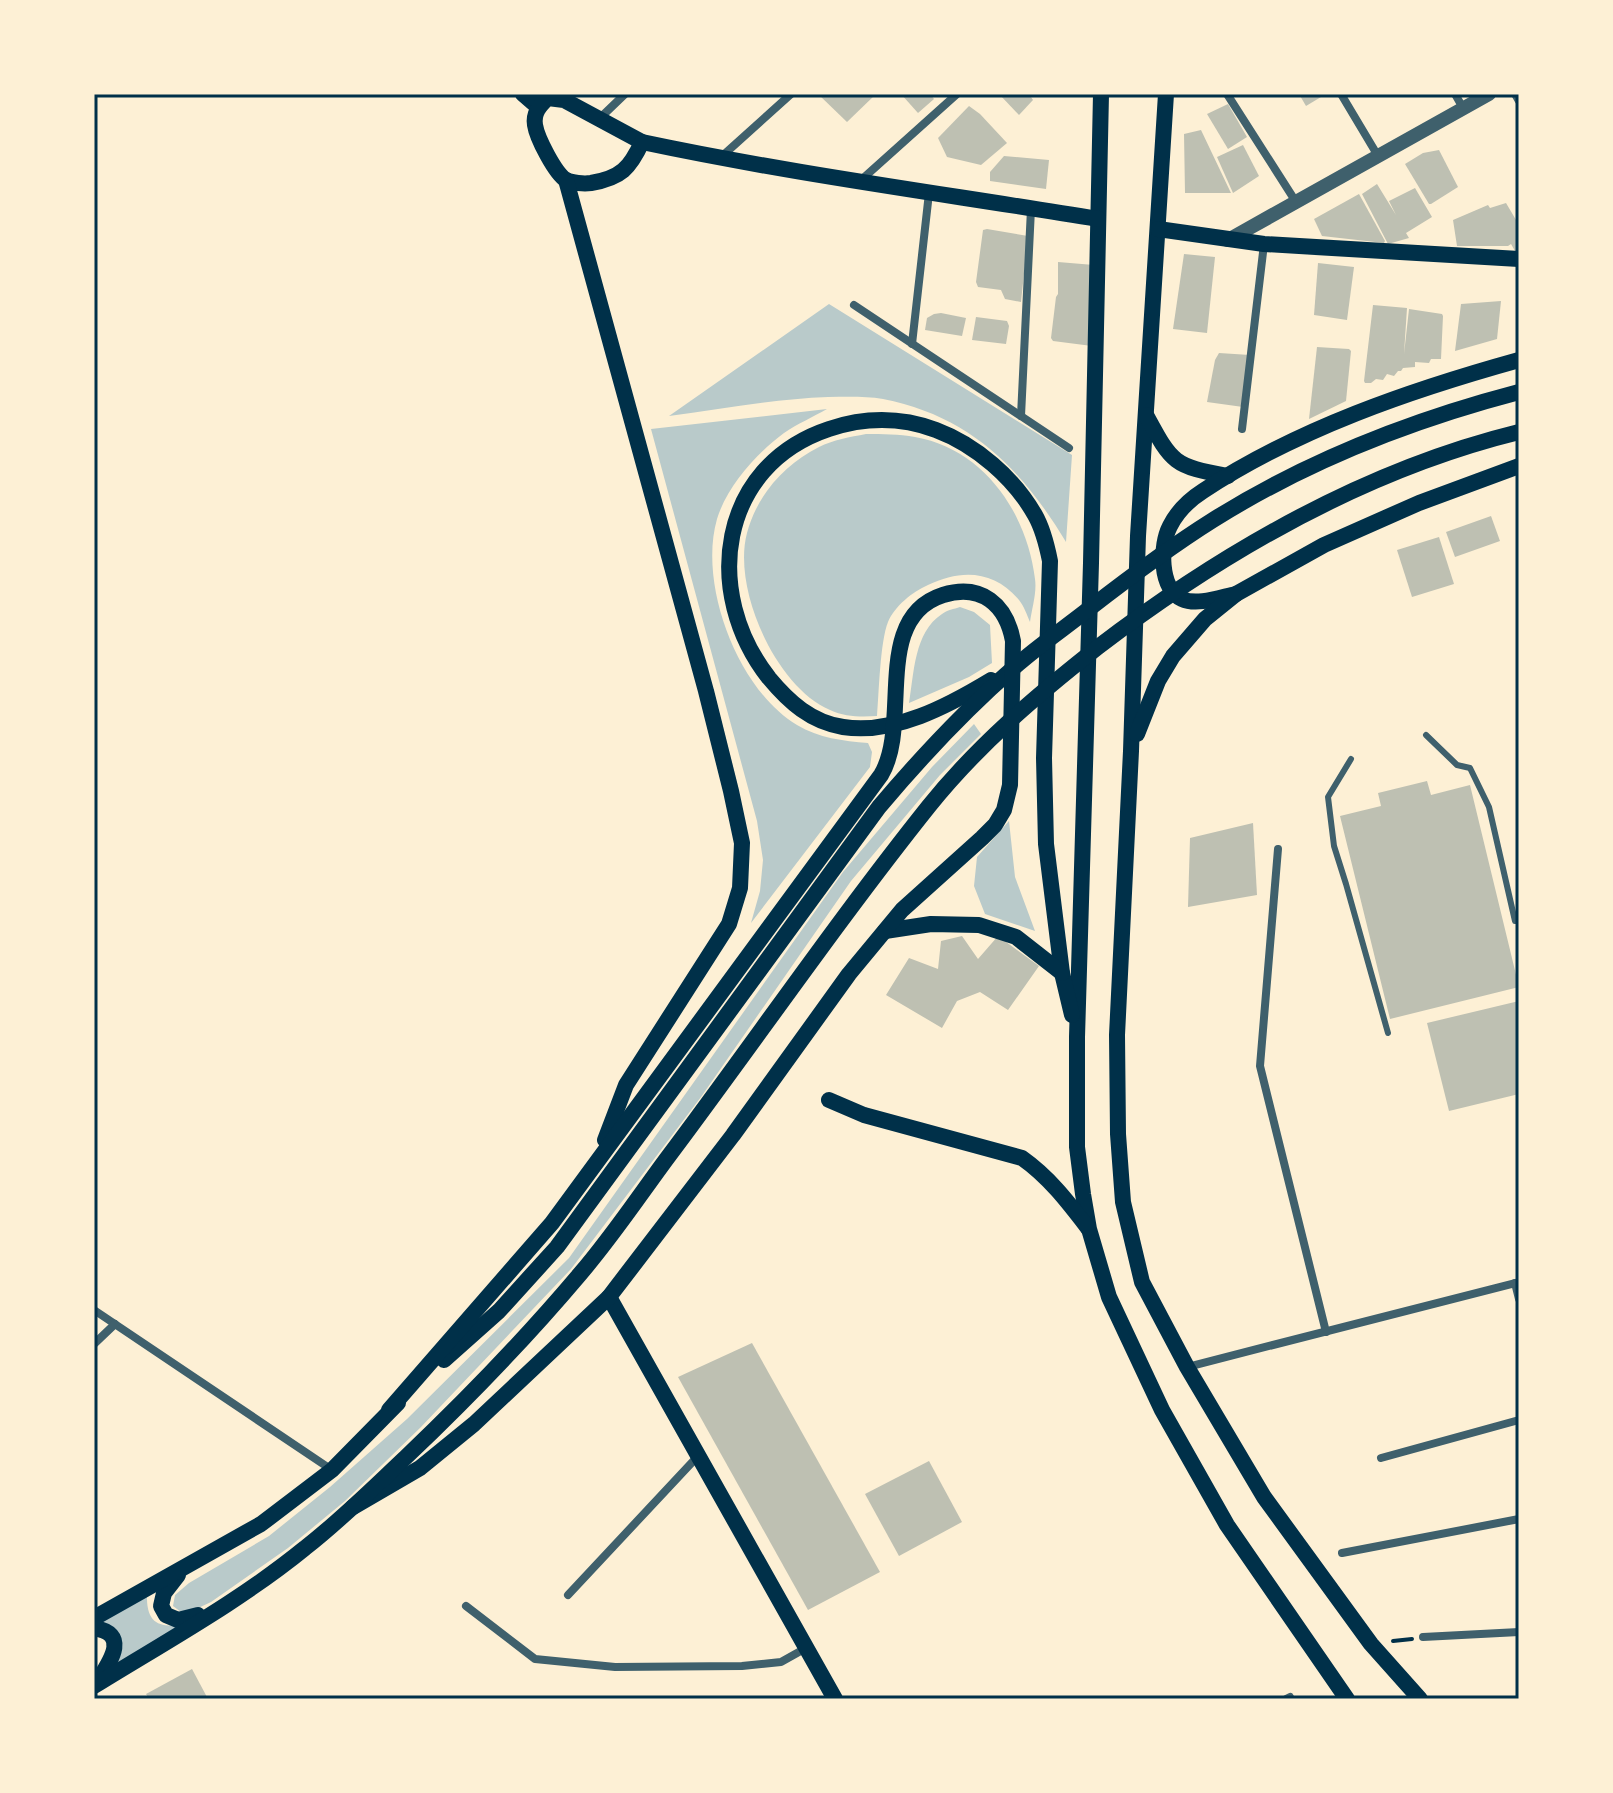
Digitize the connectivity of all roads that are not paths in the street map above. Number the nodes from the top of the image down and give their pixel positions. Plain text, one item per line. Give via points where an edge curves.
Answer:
1 (523, 94) edge
2 (625, 94) edge
3 (791, 94) edge
4 (957, 94) edge
5 (1101, 94) edge
6 (1166, 94) edge
7 (1227, 94) edge
8 (1341, 94) edge
9 (1455, 94) edge
10 (1489, 94) edge
11 (1515, 94) edge
12 (1519, 101) edge
13 (538, 107) junction
14 (1463, 108) junction
15 (599, 120) junction
16 (642, 142) junction
17 (1378, 156) junction
18 (720, 158) junction
19 (566, 180) junction
20 (858, 183) junction
21 (929, 193) junction
22 (1296, 202) junction
23 (1031, 208) junction
24 (1098, 219) junction
25 (1158, 229) junction
26 (1228, 240) junction
27 (1264, 244) junction
28 (1519, 259) edge
29 (854, 305) dead end
30 (912, 344) junction
31 (1519, 360) edge
32 (1519, 392) edge
33 (1146, 415) junction
34 (1021, 416) junction
35 (1242, 429) dead end
36 (1519, 432) edge
37 (1069, 448) dead end
38 (1519, 466) edge
39 (1228, 476) junction
40 (1236, 594) junction
41 (1019, 663) junction
42 (1426, 735) dead end
43 (1131, 751) junction
44 (1351, 759) dead end
45 (1278, 849) dead end
46 (1515, 921) dead end
47 (885, 931) junction
48 (1062, 973) junction
49 (1388, 1033) dead end
50 (1077, 1037) junction
51 (829, 1100) dead end
52 (597, 1159) junction
53 (1089, 1229) junction
54 (1517, 1282) edge
55 (609, 1297) junction
56 (1519, 1299) edge
57 (94, 1310) edge
58 (115, 1324) junction
59 (1326, 1332) junction
60 (94, 1344) edge
61 (1187, 1367) junction
62 (389, 1410) junction
63 (1519, 1420) edge
64 (698, 1456) junction
65 (1381, 1458) dead end
66 (332, 1470) junction
67 (353, 1507) junction
68 (1519, 1519) edge
69 (1342, 1553) dead end
70 (184, 1568) junction
71 (568, 1595) dead end
72 (466, 1606) dead end
73 (220, 1608) junction
74 (94, 1618) edge
75 (94, 1628) edge
76 (1519, 1632) edge
77 (1423, 1637) road end
78 (806, 1648) junction
79 (94, 1686) edge
80 (1416, 1696) edge
81 (835, 1699) edge
82 (1347, 1699) edge

1 - 13 main road
2 - 15 street
3 - 18 street
4 - 20 street
5 - 24 main road
6 - 25 main road
7 - 22 street
8 - 17 street
9 - 14 street
10 - 14 street
11 - 12 street
13 - 15 main road via 548,98 564,100
13 - 19 main road via 534,123 548,159
14 - 17 street
15 - 16 main road
16 - 18 main road
16 - 19 main road via 620,174 585,184
17 - 22 street
18 - 20 main road
19 - 52 main road via 706,691 742,843 740,888 729,924 626,1085
20 - 21 main road
21 - 23 main road
21 - 30 street
22 - 26 street
23 - 24 main road
23 - 34 street
24 - 50 main road
25 - 26 main road
25 - 33 main road
26 - 27 main road
27 - 28 main road
27 - 35 street
29 - 30 street
30 - 34 street
31 - 39 main road via 1344,418
32 - 41 main road via 1348,449 1282,480 1149,562
33 - 39 main road via 1177,462
33 - 43 main road
34 - 37 street
36 - 67 main road via 1429,458 1368,483 1241,549 1153,605 989,739 931,804 800,975 583,1271 460,1405
38 - 40 main road via 1324,545
39 - 40 main road via 1200,492 1177,515 1168,530 1163,563 1168,585 1182,598 1200,601
40 - 43 main road via 1173,656 1148,702
41 - 48 main road via 944,706 879,727 841,727 798,708 760,667 744,639 733,602 728,569 732,530 756,482 792,446 818,433 850,422 917,422 956,437 981,455 1005,475 1036,517 1050,561 1046,844
41 - 62 main road via 949,729 879,807 557,1247 499,1311
42 - 46 lane via 1457,765 1470,768 1489,807
43 - 61 main road via 1117,1035 1123,1202 1142,1282
44 - 49 lane via 1328,797 1334,846
45 - 59 street via 1260,1066
47 - 48 main road via 931,924 979,925 1016,937
47 - 52 main road via 995,825 1004,810 1010,785 1013,641 1011,627 996,604 977,593 954,592 927,602 912,618 902,638 890,755 881,775
47 - 55 main road
48 - 50 main road
50 - 53 main road via 1077,1147
51 - 53 main road via 864,1115 1022,1158 1058,1189
52 - 62 main road via 552,1223
53 - 82 main road via 1109,1297 1162,1410 1227,1525
54 - 56 street
54 - 59 street
55 - 64 main road
55 - 67 main road via 474,1424 420,1468
57 - 58 street
58 - 60 street
58 - 66 street
59 - 61 street
61 - 80 main road via 1264,1497 1371,1644
62 - 66 main road
63 - 65 street
64 - 71 street
64 - 78 main road
66 - 70 main road via 261,1524
67 - 73 main road via 303,1550
68 - 69 street
70 - 73 main road via 164,1593 161,1606 166,1615 178,1620
70 - 74 main road
72 - 78 street via 535,1659 615,1667 742,1666 781,1662
73 - 79 main road
75 - 79 main road via 105,1630 115,1646
76 - 77 street
78 - 81 main road

